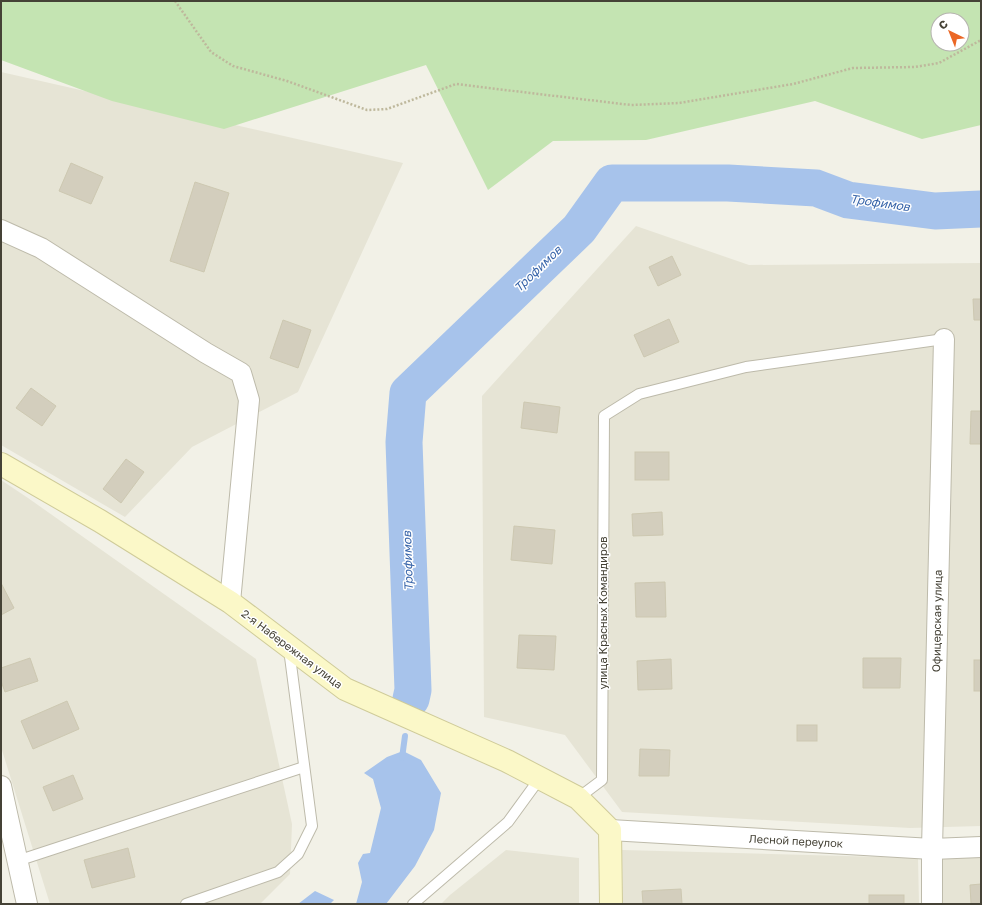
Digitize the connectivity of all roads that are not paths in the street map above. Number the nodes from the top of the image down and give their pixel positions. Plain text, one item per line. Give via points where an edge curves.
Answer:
1 (1, 230) edge
2 (944, 339) joint
3 (1, 464) edge
4 (230, 602) junction
5 (289, 647) junction
6 (304, 767) junction
7 (540, 778) junction
8 (1, 786) edge
9 (578, 798) junction
10 (610, 830) junction
11 (981, 847) edge
12 (932, 849) junction
13 (17, 861) junction
14 (27, 904) edge
15 (186, 904) edge
16 (414, 904) edge
17 (611, 904) edge
18 (932, 904) edge

1 - 4 street via 41,248 206,353 242,373 249,400
2 - 9 lane, улица Красных Командиров via 746,367 639,394 604,416 602,780
2 - 12 street, Офицерская улица
3 - 4 street, 2-я Набережная улица via 100,521
4 - 5 street, 2-я Набережная улица
5 - 6 lane
5 - 7 street, 2-я Набережная улица via 344,689
6 - 13 lane
6 - 15 lane via 312,826 298,854 278,872
7 - 9 street, 2-я Набережная улица
7 - 16 lane via 508,822
8 - 13 street
9 - 10 street, 2-я Набережная улица
10 - 12 street, Лесной переулок
10 - 17 street
11 - 12 street, Лесной переулок
12 - 18 street, Офицерская улица
13 - 14 street

